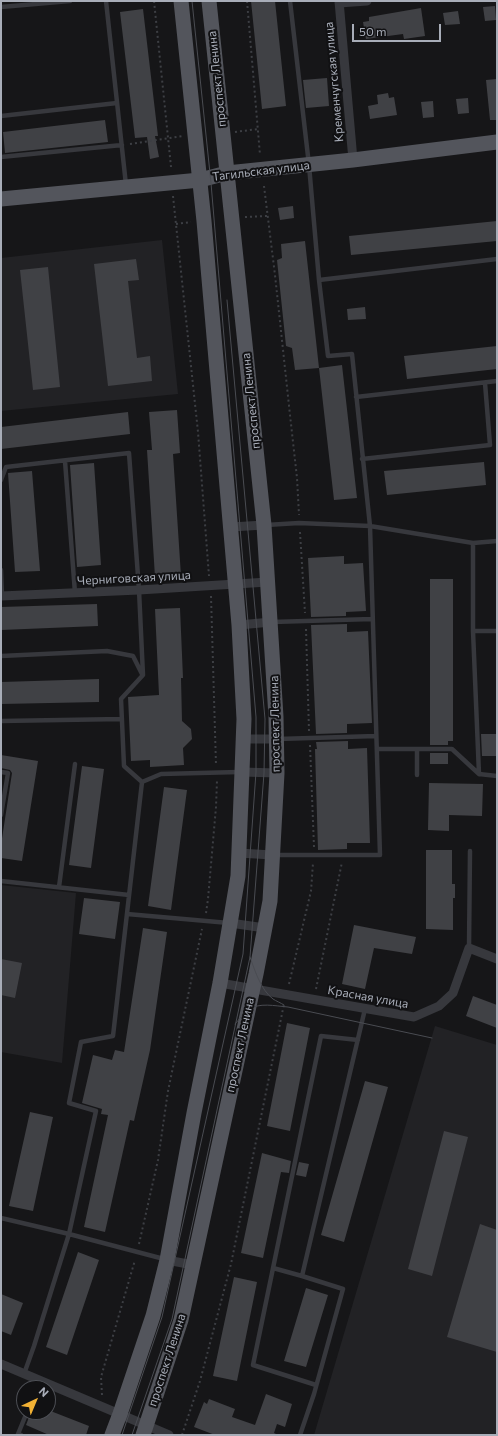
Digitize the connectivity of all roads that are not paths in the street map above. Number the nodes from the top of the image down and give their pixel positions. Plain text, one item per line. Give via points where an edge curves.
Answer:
1 (70, 1) edge
2 (106, 1) edge
3 (181, 1) edge
4 (209, 1) edge
5 (290, 1) edge
6 (367, 1) edge
7 (339, 2) edge
8 (1, 8) edge
9 (117, 103) junction
10 (1, 116) edge
11 (497, 142) edge
12 (122, 145) junction
13 (1, 157) edge
14 (353, 160) junction
15 (309, 165) junction
16 (227, 173) junction
17 (200, 180) junction
18 (127, 187) junction
19 (1, 200) edge
20 (497, 259) edge
21 (319, 280) junction
22 (497, 381) edge
23 (485, 383) junction
24 (356, 397) junction
25 (362, 459) junction
26 (65, 461) junction
27 (1, 480) edge
28 (264, 525) junction
29 (370, 526) junction
30 (231, 527) junction
31 (497, 541) edge
32 (472, 543) junction
33 (1, 570) edge
34 (268, 582) junction
35 (236, 584) junction
36 (139, 590) junction
37 (75, 593) junction
38 (2, 596) edge
39 (372, 619) junction
40 (271, 622) junction
41 (238, 625) junction
42 (473, 631) junction
43 (497, 631) edge
44 (1, 656) edge
45 (142, 675) junction
46 (122, 719) junction
47 (1, 721) edge
48 (376, 736) junction
49 (277, 739) junction
50 (244, 740) junction
51 (377, 749) junction
52 (417, 750) junction
53 (75, 764) dead end
54 (1, 772) edge
55 (242, 772) junction
56 (277, 773) junction
57 (479, 774) junction
58 (418, 776) dead end
59 (497, 776) edge
60 (142, 782) junction
61 (1, 815) edge
62 (470, 851) dead end
63 (239, 853) junction
64 (272, 855) junction
65 (1, 881) edge
66 (59, 887) junction
67 (129, 895) junction
68 (127, 914) junction
69 (230, 923) junction
70 (265, 928) junction
71 (469, 948) junction
72 (497, 959) edge
73 (220, 983) junction
74 (252, 988) junction
75 (365, 1008) junction
76 (358, 1040) junction
77 (1, 1218) edge
78 (69, 1234) junction
79 (167, 1260) junction
80 (193, 1265) junction
81 (273, 1268) junction
82 (302, 1276) junction
83 (1, 1364) edge
84 (24, 1374) junction
85 (316, 1385) junction
86 (114, 1411) junction
87 (24, 1420) edge
88 (144, 1430) edge
89 (21, 1435) edge
90 (112, 1435) edge
91 (169, 1435) edge
92 (300, 1435) edge

1 - 8 lane
2 - 9 lane
3 - 17 main road
4 - 16 main road, проспект Ленина
5 - 15 lane
6 - 7 street
7 - 14 street, Кременчугская улица
9 - 10 lane
9 - 12 lane
11 - 14 main road, Тагильская улица
12 - 13 lane
12 - 18 lane
14 - 15 main road, Тагильская улица
15 - 16 main road, Тагильская улица
15 - 21 lane
16 - 17 main road, Тагильская улица
16 - 28 main road, проспект Ленина
17 - 18 main road, Тагильская улица
17 - 30 main road
18 - 19 main road, Тагильская улица
20 - 21 lane
21 - 24 lane via 328,356 352,354
22 - 23 lane
23 - 24 lane
23 - 25 lane via 490,445
24 - 25 lane
25 - 29 lane
26 - 27 lane via 6,467
26 - 36 lane via 129,454
26 - 37 lane
28 - 29 lane via 299,523
28 - 30 street
28 - 34 main road, проспект Ленина
29 - 32 lane
29 - 39 lane
30 - 35 main road
31 - 32 lane
32 - 42 lane
33 - 38 lane
34 - 35 street, Черниговская улица
34 - 40 main road, проспект Ленина
35 - 36 street, Черниговская улица
35 - 41 main road
36 - 37 street, Черниговская улица
36 - 45 lane
37 - 38 street, Черниговская улица
39 - 40 lane
39 - 48 lane
40 - 41 street
40 - 49 main road, проспект Ленина
41 - 50 main road
42 - 43 lane
42 - 57 lane
44 - 45 lane via 107,651 133,656
45 - 46 lane via 120,699
46 - 47 lane
46 - 60 lane via 124,766
48 - 49 lane
48 - 51 lane
49 - 50 street
49 - 56 main road, проспект Ленина
50 - 55 main road
51 - 52 lane
51 - 64 lane via 380,855
52 - 57 lane via 452,749
52 - 58 lane
53 - 66 lane
54 - 61 lane via 8,773
55 - 56 street
55 - 60 lane via 160,774
55 - 63 main road
56 - 64 main road, проспект Ленина
57 - 59 lane
60 - 67 lane
62 - 71 lane
63 - 64 street
63 - 69 main road
64 - 70 main road, проспект Ленина via 270,901
65 - 66 lane
66 - 67 lane
67 - 68 lane
68 - 69 lane
68 - 78 lane via 113,1036 80,1042 69,1104 96,1111
69 - 70 street
69 - 73 main road
70 - 74 main road, проспект Ленина
71 - 72 street
71 - 75 street, Красная улица via 453,993 439,1006 414,1017
73 - 74 street, Красная улица
73 - 79 main road
74 - 75 street, Красная улица
74 - 80 main road, проспект Ленина
75 - 76 lane
76 - 81 lane via 321,1036
76 - 82 lane
77 - 78 lane
78 - 79 lane
78 - 84 lane
79 - 80 street
79 - 86 main road via 153,1316
80 - 88 main road, проспект Ленина via 181,1320
81 - 82 lane
81 - 85 lane via 253,1365
82 - 85 lane via 344,1289
83 - 84 street
84 - 86 street
85 - 92 lane
86 - 88 street
86 - 90 main road
87 - 89 lane via 18,1434
88 - 91 street

